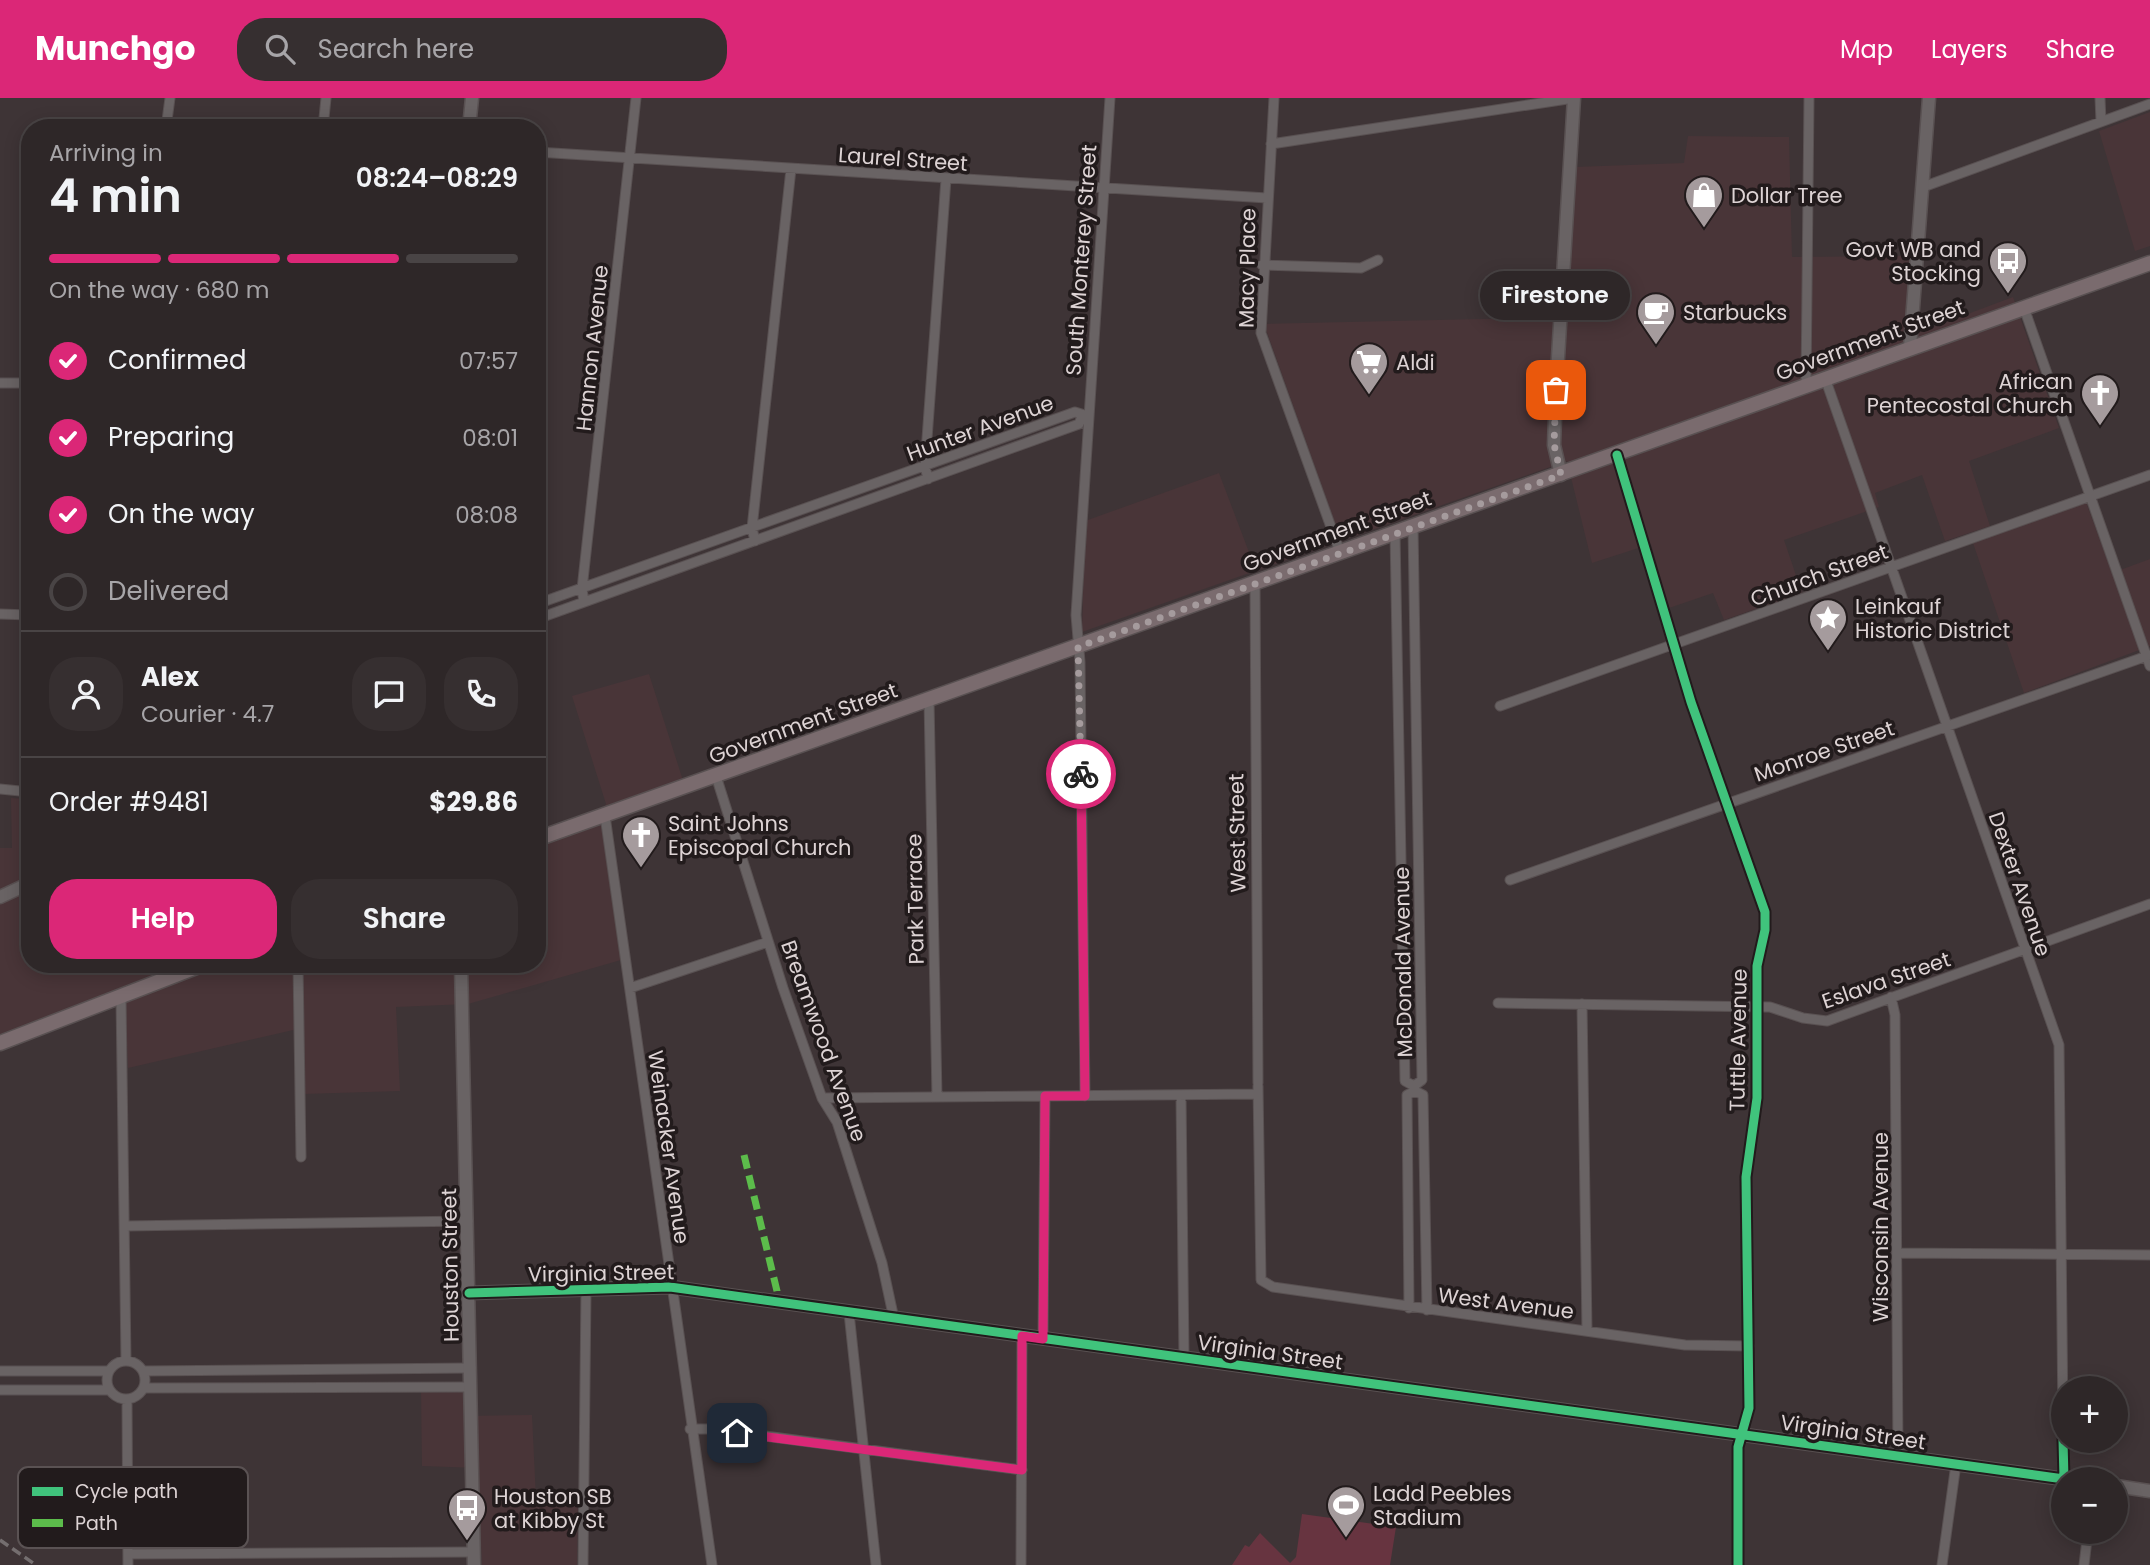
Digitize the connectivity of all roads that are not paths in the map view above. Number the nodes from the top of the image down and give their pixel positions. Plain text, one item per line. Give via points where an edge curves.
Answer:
1 (170, 98) edge
2 (327, 98) edge
3 (472, 98) edge
4 (636, 98) edge
5 (1110, 98) edge
6 (1274, 98) edge
7 (1574, 98) edge
8 (1809, 98) edge
9 (1929, 98) edge
10 (2099, 98) edge
11 (2150, 104) edge
12 (167, 119) edge
13 (324, 119) edge
14 (470, 119) edge
15 (2101, 121) junction
16 (1271, 144) junction
17 (546, 153) edge
18 (629, 160) junction
19 (791, 169) junction
20 (946, 179) junction
21 (1923, 187) junction
22 (1103, 188) junction
23 (1267, 198) junction
24 (1378, 260) dead end
25 (2150, 263) edge
26 (1262, 265) junction
27 (2024, 308) junction
28 (1910, 347) junction
29 (1825, 378) junction
30 (0, 383) edge
31 (21, 383) edge
32 (1806, 385) junction
33 (1085, 416) junction
34 (1617, 455) junction
35 (925, 466) junction
36 (1561, 475) junction
37 (2150, 475) edge
38 (928, 479) junction
39 (2090, 496) junction
40 (1413, 526) junction
41 (752, 528) junction
42 (1395, 533) junction
43 (755, 541) junction
44 (1340, 552) junction
45 (1890, 568) junction
46 (1255, 583) junction
47 (582, 589) junction
48 (546, 601) edge
49 (584, 602) junction
50 (0, 614) edge
51 (21, 615) edge
52 (546, 616) edge
53 (1673, 645) junction
54 (1078, 647) junction
55 (2148, 655) edge
56 (2150, 666) edge
57 (929, 700) junction
58 (1500, 706) dead end
59 (1947, 726) junction
60 (716, 776) junction
61 (0, 789) edge
62 (21, 791) edge
63 (1727, 803) junction
64 (605, 816) junction
65 (546, 834) edge
66 (1510, 880) dead end
67 (21, 887) edge
68 (0, 897) edge
69 (2150, 904) edge
70 (768, 942) junction
71 (2026, 950) junction
72 (181, 973) edge
73 (298, 973) edge
74 (461, 973) edge
75 (629, 988) junction
76 (121, 997) junction
77 (1891, 998) junction
78 (1498, 1003) dead end
79 (1582, 1004) junction
80 (1756, 1006) junction
81 (0, 1044) edge
82 (1258, 1088) junction
83 (1181, 1095) junction
84 (1045, 1096) junction
85 (1085, 1096) junction
86 (937, 1097) junction
87 (822, 1098) junction
88 (301, 1157) dead end
89 (468, 1221) junction
90 (125, 1226) junction
91 (1898, 1253) junction
92 (2061, 1254) junction
93 (2150, 1255) edge
94 (1261, 1280) joint
95 (670, 1287) junction
96 (586, 1290) junction
97 (469, 1293) junction
98 (1409, 1308) junction
99 (1427, 1310) junction
100 (849, 1313) junction
101 (894, 1319) junction
102 (1587, 1331) junction
103 (1022, 1336) junction
104 (1043, 1339) junction
105 (1749, 1346) junction
106 (1184, 1358) junction
107 (126, 1361) junction
108 (471, 1368) junction
109 (289, 1369) junction
110 (0, 1371) edge
111 (109, 1371) junction
112 (143, 1371) junction
113 (2062, 1376) edge
114 (471, 1387) junction
115 (144, 1388) junction
116 (289, 1388) junction
117 (0, 1390) edge
118 (109, 1390) junction
119 (127, 1399) junction
120 (690, 1429) junction
121 (1743, 1433) junction
122 (862, 1449) junction
123 (1898, 1456) junction
124 (1956, 1464) junction
125 (127, 1467) edge
126 (1022, 1470) junction
127 (2051, 1477) edge
128 (2128, 1487) edge
129 (2150, 1490) edge
130 (2086, 1544) edge
131 (128, 1548) edge
132 (128, 1554) junction
133 (474, 1559) edge
134 (128, 1565) edge
135 (583, 1565) edge
136 (712, 1565) edge
137 (876, 1565) edge
138 (1021, 1565) edge
139 (1738, 1565) edge
140 (1942, 1565) edge
141 (2084, 1565) edge

1 - 12 street
2 - 13 street
3 - 14 street
4 - 18 street, Hannon Avenue
5 - 22 street, South Monterey Street
6 - 16 street, Macy Place
7 - 16 street
7 - 36 street via 1554,444
8 - 32 street
9 - 21 street
10 - 15 street
11 - 15 street
15 - 21 street
16 - 23 street, Macy Place
17 - 18 street, Laurel Street
18 - 19 street, Laurel Street
18 - 47 street, Hannon Avenue
19 - 20 street, Laurel Street
19 - 41 street
20 - 22 street, Laurel Street
20 - 35 street
21 - 28 street
22 - 23 street, Laurel Street
22 - 33 street, South Monterey Street
23 - 26 street, Macy Place
24 - 26 street via 1361,268
25 - 27 main road, Government Street
26 - 44 street, Macy Place via 1261,333
27 - 28 main road, Government Street
27 - 39 street
28 - 29 main road, Government Street
29 - 32 main road, Government Street
29 - 45 street, Dexter Avenue
30 - 31 street
32 - 34 main road, Government Street
33 - 35 street, Hunter Avenue via 1075,412
33 - 38 street, Hunter Avenue via 1079,424
33 - 54 street, South Monterey Street
34 - 36 main road, Government Street
34 - 53 street, Tuttle Avenue
35 - 38 street
35 - 41 street, Hunter Avenue
36 - 40 main road, Government Street
37 - 39 street, Church Street
38 - 43 street, Hunter Avenue
39 - 45 street, Church Street
39 - 55 street
40 - 42 main road, Government Street
40 - 42 street, McDonald Avenue via 1422,1080 1414,1086 1405,1081
41 - 43 street
41 - 47 street, Hunter Avenue
42 - 44 main road, Government Street
43 - 49 street, Hunter Avenue
44 - 46 main road, Government Street
45 - 53 street, Church Street
45 - 59 street, Dexter Avenue
46 - 54 main road, Government Street
46 - 82 street, West Street
47 - 48 street, Hunter Avenue
47 - 49 street, Hannon Avenue
49 - 52 street, Hunter Avenue
50 - 51 street
53 - 58 street, Church Street
53 - 63 street, Tuttle Avenue
54 - 57 main road, Government Street
54 - 85 street, South Monterey Street
55 - 56 street
55 - 59 street, Monroe Street
57 - 60 main road, Government Street
57 - 86 street, Park Terrace
59 - 63 street, Monroe Street
59 - 71 street, Dexter Avenue
60 - 64 main road, Government Street
60 - 70 street, Breamwood Avenue
61 - 62 street
63 - 66 street, Monroe Street
63 - 80 street, Tuttle Avenue via 1765,912
64 - 65 main road, Government Street
64 - 75 street, Weinacker Avenue
67 - 68 street
69 - 71 street, Eslava Street
70 - 75 street
70 - 87 street, Breamwood Avenue
71 - 77 street, Eslava Street
71 - 92 street, Dexter Avenue via 2061,1060
72 - 76 main road
73 - 88 street
74 - 89 street, Houston Street
75 - 95 street, Weinacker Avenue
76 - 81 main road
76 - 90 street
77 - 80 street, Eslava Street via 1826,1021
77 - 91 street, Wisconsin Avenue via 1895,1014
78 - 79 street, Eslava Street
79 - 80 street, Eslava Street
79 - 102 street
80 - 105 street, Tuttle Avenue via 1758,1098 1745,1177
82 - 83 street
82 - 94 street, West Street
83 - 85 street
83 - 106 street
84 - 85 street
84 - 86 street
84 - 104 street
86 - 87 street
87 - 101 street, Breamwood Avenue via 837,1122 882,1263
89 - 90 street
89 - 97 street, Houston Street
90 - 107 street
91 - 92 street
91 - 123 street, Wisconsin Avenue
92 - 93 street
92 - 113 street, Dexter Avenue
94 - 98 street, West Avenue via 1273,1287
95 - 96 street, Virginia Street
95 - 100 street, Virginia Street
95 - 120 street, Weinacker Avenue
96 - 97 street, Virginia Street
96 - 135 street
97 - 108 street, Houston Street
98 - 99 street, West Avenue
98 - 99 street via 1406,1095 1415,1091 1423,1096
99 - 102 street, West Avenue
100 - 101 street, Virginia Street
100 - 122 street
101 - 103 street, Virginia Street
102 - 105 street, West Avenue via 1685,1345
103 - 104 street, Virginia Street
103 - 126 street
104 - 106 street, Virginia Street
105 - 121 street, Tuttle Avenue via 1749,1408
106 - 121 street, Virginia Street
107 - 111 street
107 - 112 street
108 - 109 street
108 - 114 street, Houston Street
109 - 112 street
109 - 116 street
110 - 111 street
111 - 118 street
112 - 115 street
114 - 116 street
114 - 133 street, Houston Street
115 - 116 street
115 - 119 street
117 - 118 street
118 - 119 street
119 - 125 street
120 - 122 street
120 - 136 street, Weinacker Avenue
121 - 123 street, Virginia Street
121 - 139 street, Tuttle Avenue via 1738,1447
122 - 126 street
122 - 137 street
123 - 124 street, Virginia Street
124 - 127 street, Virginia Street
124 - 140 street
126 - 138 street
128 - 129 street
130 - 141 street
131 - 132 street
132 - 133 street
132 - 134 street

